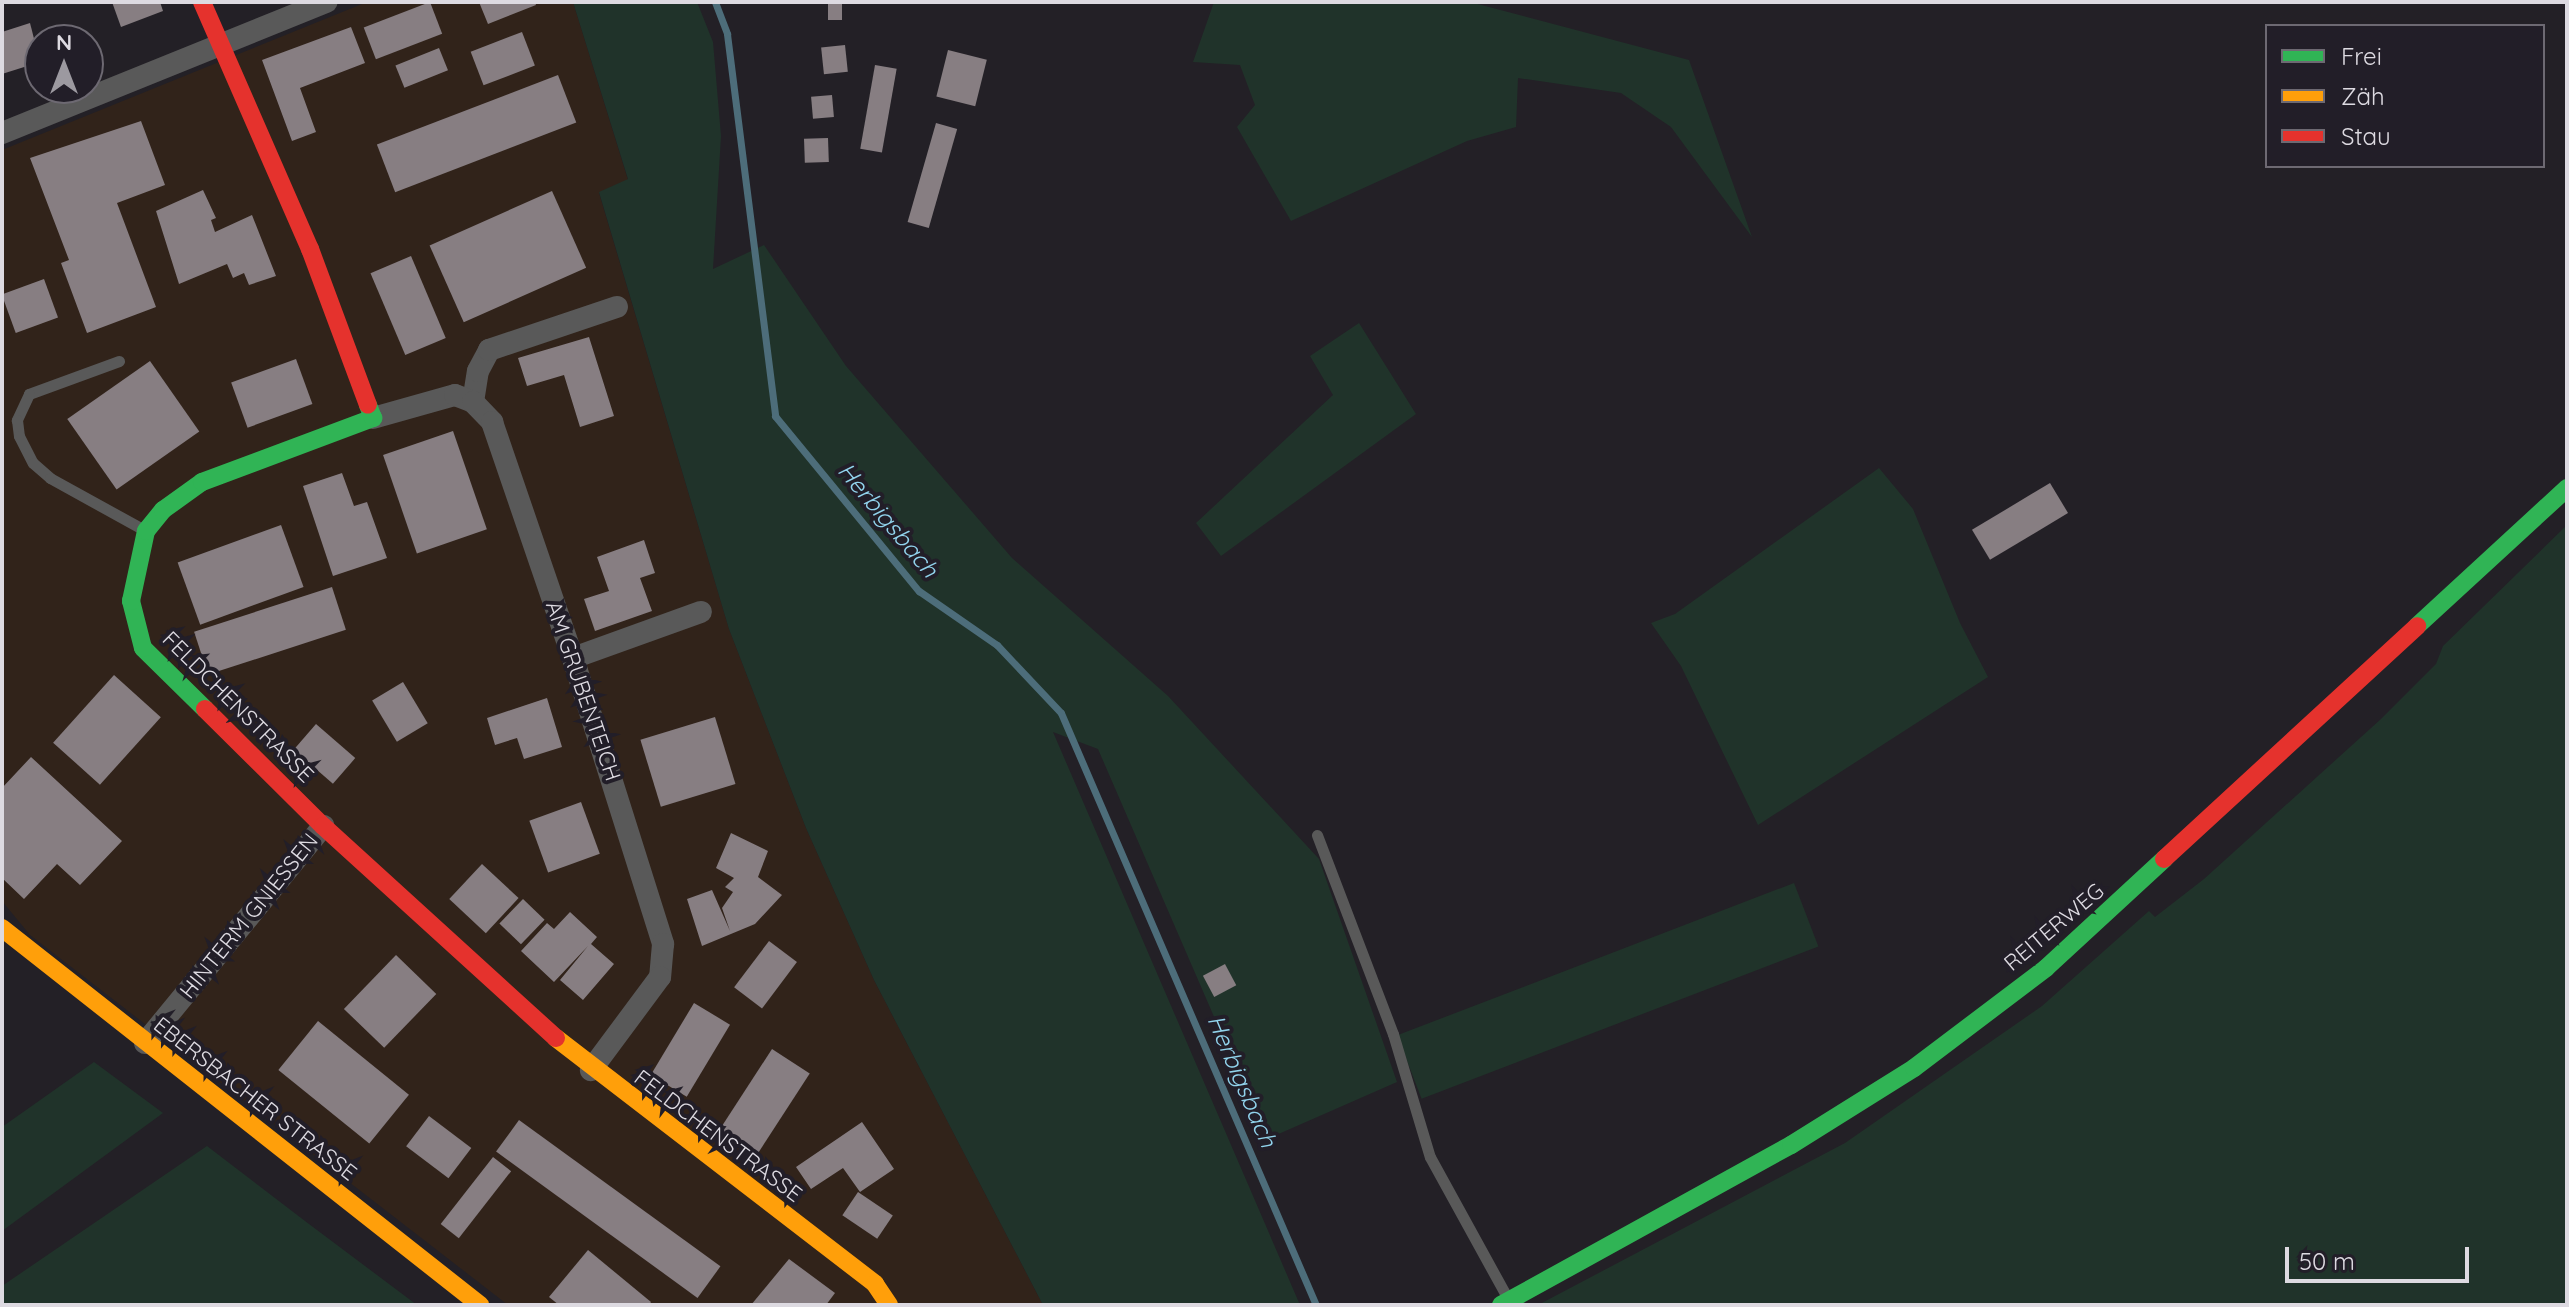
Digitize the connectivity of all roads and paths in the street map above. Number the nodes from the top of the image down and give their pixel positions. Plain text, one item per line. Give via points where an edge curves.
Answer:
1 (202, 2) edge
2 (327, 2) edge
3 (218, 44) junction
4 (2, 133) edge
5 (617, 307) dead end
6 (119, 361) dead end
7 (473, 402) junction
8 (373, 418) junction
9 (2567, 488) edge
10 (146, 531) junction
11 (701, 612) dead end
12 (573, 658) junction
13 (323, 826) junction
14 (1317, 835) dead end
15 (2, 928) edge
16 (145, 1043) junction
17 (591, 1070) junction
18 (1505, 1303) edge
19 (480, 1305) edge
20 (889, 1305) edge

1 - 3 street
2 - 3 street
3 - 4 street
3 - 8 street via 310,249
5 - 7 street via 489,350 478,371
6 - 10 lane via 29,394 17,420 19,436 33,463 50,478
7 - 8 street via 455,395 434,398
7 - 12 street, AM GRUBENTEICH via 499,436
8 - 10 street via 202,482 163,510
9 - 18 street, REITERWEG via 2046,968 1914,1068 1791,1145
10 - 13 street, FELDCHENSTRASSE via 131,601 143,648
11 - 12 street
12 - 17 street, AM GRUBENTEICH via 663,944 660,977
13 - 16 street, HINTERM GNIESSEN
13 - 17 street, FELDCHENSTRASSE
14 - 18 lane via 1393,1034 1430,1157
15 - 16 street, EBERSBACHER STRASSE
16 - 19 street, EBERSBACHER STRASSE
17 - 20 street, FELDCHENSTRASSE via 875,1284

